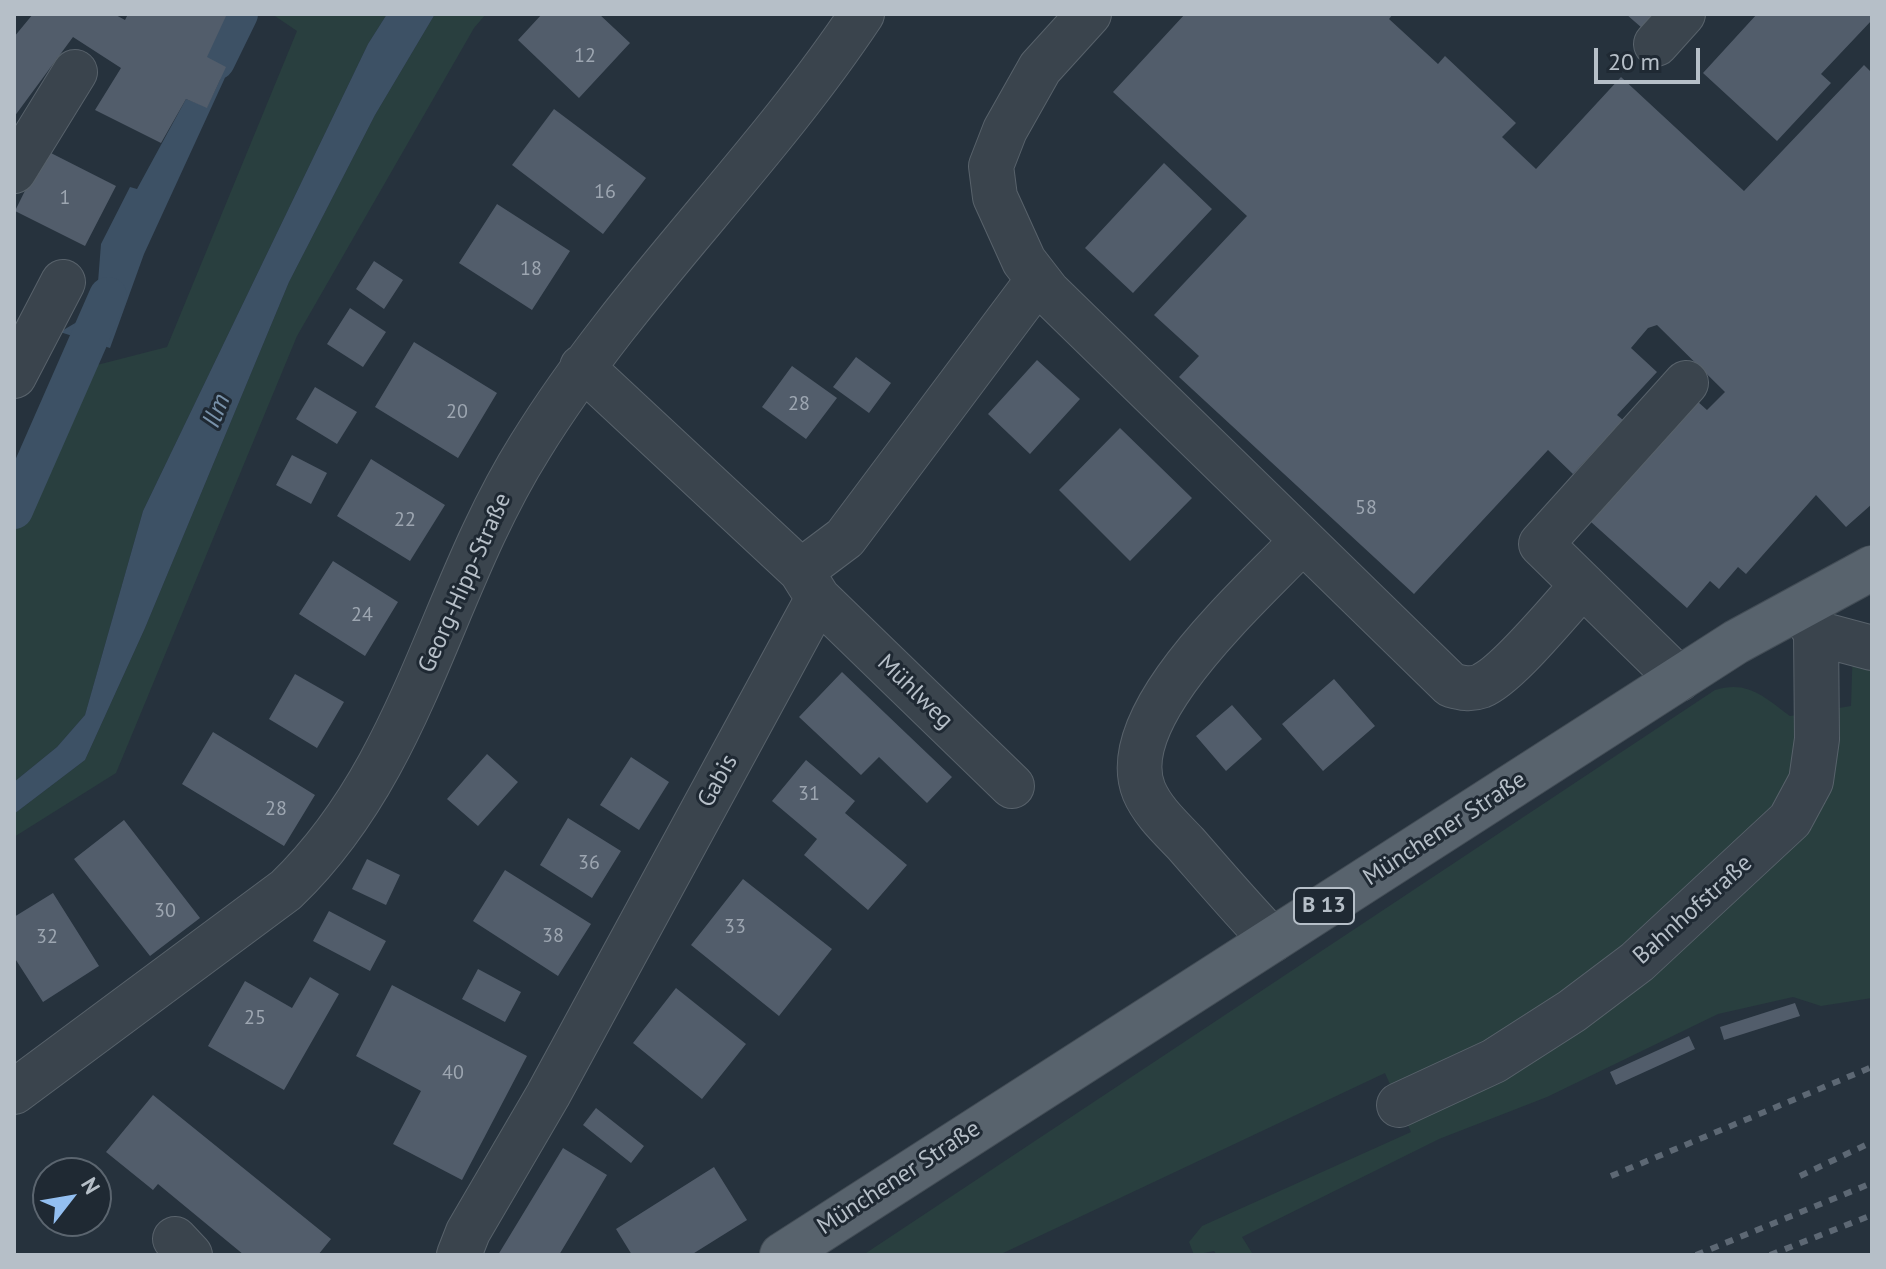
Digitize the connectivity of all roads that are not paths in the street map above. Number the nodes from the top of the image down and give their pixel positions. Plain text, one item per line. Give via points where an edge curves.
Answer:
1 (862, 14) edge
2 (1089, 14) edge
3 (75, 72) dead end
4 (14, 171) edge
5 (1038, 280) junction
6 (63, 282) dead end
7 (25, 327) edge
8 (582, 367) junction
9 (14, 376) edge
10 (1686, 383) dead end
11 (1301, 542) junction
12 (1872, 568) edge
13 (809, 585) junction
14 (1583, 585) junction
15 (1808, 620) junction
16 (1872, 648) edge
17 (1679, 679) junction
18 (1012, 786) dead end
19 (1272, 940) junction
20 (14, 1092) edge
21 (1399, 1105) dead end
22 (455, 1251) edge
23 (782, 1255) edge

1 - 8 street, Georg-Hipp-Straße via 800,99
2 - 5 street via 1040,68 991,166 1005,224
3 - 4 street
5 - 11 street
5 - 13 street
6 - 7 street
7 - 9 street
8 - 13 street
8 - 20 street, Georg-Hipp-Straße via 528,449 483,532 383,762 324,849 286,890
10 - 14 street via 1541,544
11 - 14 street via 1431,668 1451,685 1467,689 1501,673
11 - 19 street via 1172,682 1145,733 1139,762 1142,787 1157,812
12 - 15 main road, Münchener Straße / B 13
13 - 18 street, Mühlweg
13 - 22 street, Gabis via 548,1095
14 - 17 street
15 - 16 street
15 - 17 main road, Münchener Straße / B 13
15 - 21 street, Bahnhofstraße via 1817,739 1811,781 1790,820 1637,962 1572,1011 1494,1061
17 - 19 main road, Münchener Straße / B 13
19 - 23 main road, Münchener Straße / B 13

